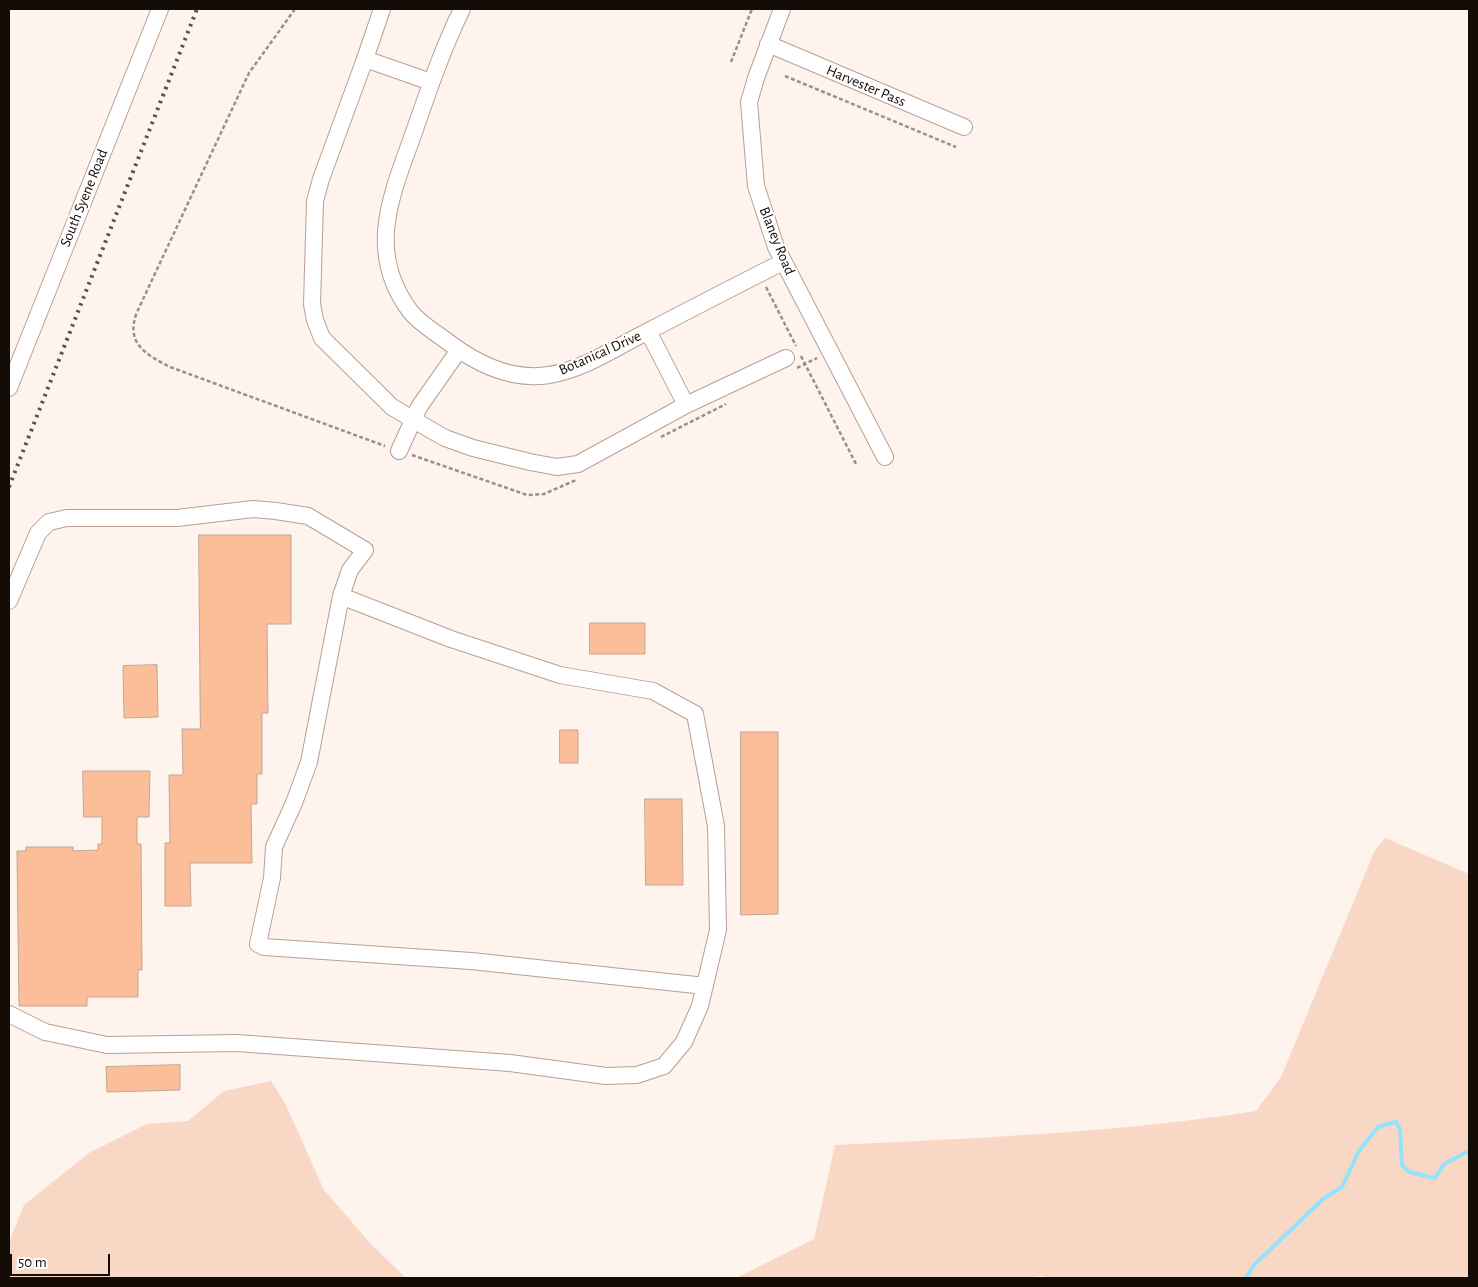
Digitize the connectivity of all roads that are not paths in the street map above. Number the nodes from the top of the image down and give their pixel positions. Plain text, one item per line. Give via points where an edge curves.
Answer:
1 (160, 9) edge
2 (382, 9) edge
3 (462, 9) edge
4 (782, 9) edge
5 (768, 44) junction
6 (365, 59) junction
7 (431, 82) junction
8 (964, 127) dead end
9 (783, 262) junction
10 (648, 331) junction
11 (459, 350) junction
12 (786, 358) dead end
13 (9, 388) edge
14 (686, 405) junction
15 (413, 419) junction
16 (403, 452) road end
17 (885, 457) dead end
18 (341, 596) junction
19 (9, 601) edge
20 (705, 986) junction
21 (9, 1014) edge

1 - 13 street, South Syene Road
2 - 6 street
3 - 7 street, Botanical Drive
4 - 5 street, Blaney Road
5 - 8 street, Harvester Pass
5 - 9 street, Blaney Road via 749,102 752,147 759,195
6 - 7 street
6 - 15 street via 315,201 312,304 322,338 392,407
7 - 11 street, Botanical Drive via 390,201 385,250 398,292 410,312
9 - 10 street, Botanical Drive
9 - 17 street, Blaney Road
10 - 11 street, Botanical Drive via 592,360 549,375 528,377 506,373
10 - 14 street
11 - 15 street
12 - 14 street
14 - 15 street via 578,464 557,467 473,448 445,438
15 - 16 street
18 - 19 street via 350,570 365,550 308,516 253,509 177,518 96,517 49,522 38,533
18 - 20 street via 450,639 560,674 653,691 695,714 716,826 718,930
18 - 20 street via 309,762 274,847 272,878 258,944 264,947 471,961
20 - 21 street via 684,1042 664,1066 637,1075 606,1076 510,1063 237,1043 107,1045 45,1032

